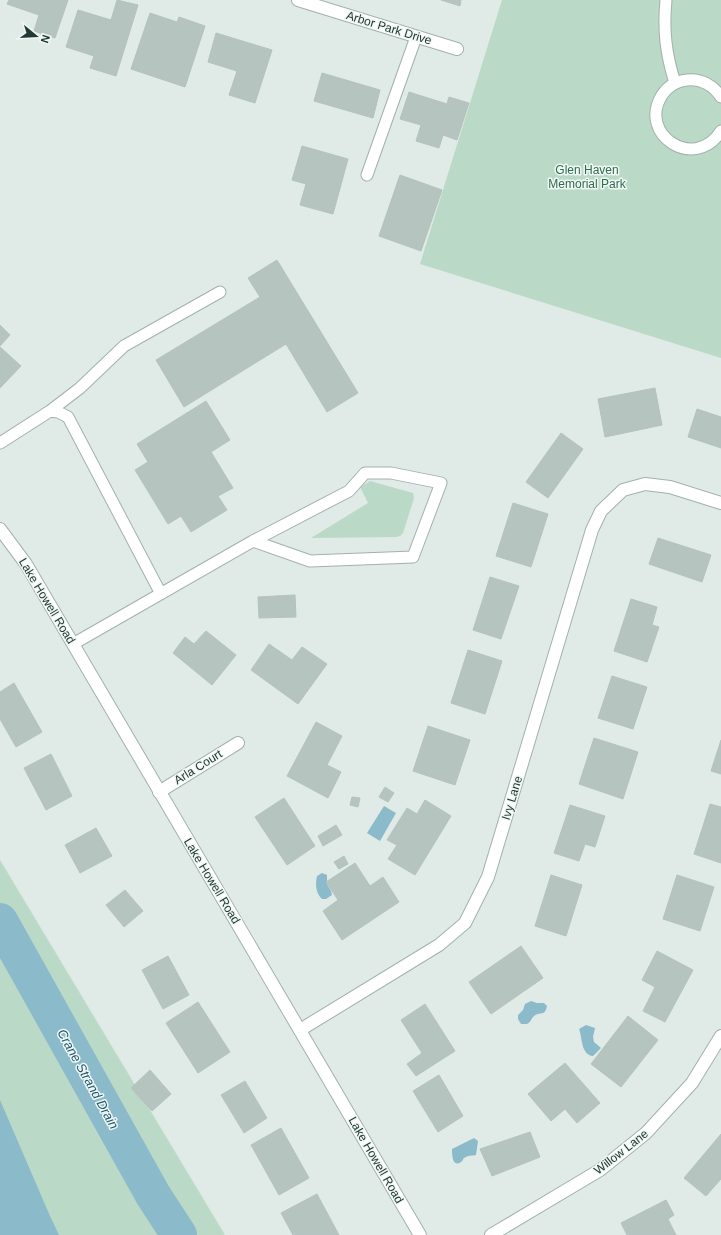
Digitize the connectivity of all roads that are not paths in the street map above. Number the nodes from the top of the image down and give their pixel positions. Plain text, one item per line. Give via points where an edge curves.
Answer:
1 (298, 0) edge
2 (666, 0) edge
3 (325, 4) edge
4 (416, 37) junction
5 (457, 49) dead end
6 (675, 83) junction
7 (721, 97) edge
8 (721, 131) edge
9 (367, 175) dead end
10 (220, 292) dead end
11 (50, 411) junction
12 (0, 443) edge
13 (721, 503) edge
14 (0, 529) edge
15 (253, 541) junction
16 (161, 594) junction
17 (73, 644) junction
18 (238, 742) dead end
19 (159, 792) junction
20 (300, 1030) junction
21 (721, 1036) edge
22 (420, 1235) edge
23 (491, 1235) edge

1 - 3 street, Arbor Park Drive
2 - 6 lane via 665,32 668,61
3 - 4 street, Arbor Park Drive
4 - 5 street, Arbor Park Drive
4 - 9 lane
6 - 7 lane via 700,81 710,85
6 - 8 lane via 663,93 658,103 657,121 664,136 678,147 694,149 710,143
10 - 11 lane via 124,346 80,388
11 - 12 lane
11 - 16 lane via 68,417
13 - 20 street, Ivy Lane via 670,487 645,484 624,490 601,511 592,530 488,877 465,923 439,945
14 - 17 street, Lake Howell Road via 26,564
15 - 15 lane via 310,561 413,556 441,483 391,473 365,473 348,491
15 - 16 lane
16 - 17 lane
17 - 19 street, Lake Howell Road
18 - 19 street, Arla Court
19 - 20 street, Lake Howell Road
20 - 22 street, Lake Howell Road
21 - 23 street, Willow Lane via 692,1083 646,1133 600,1170

